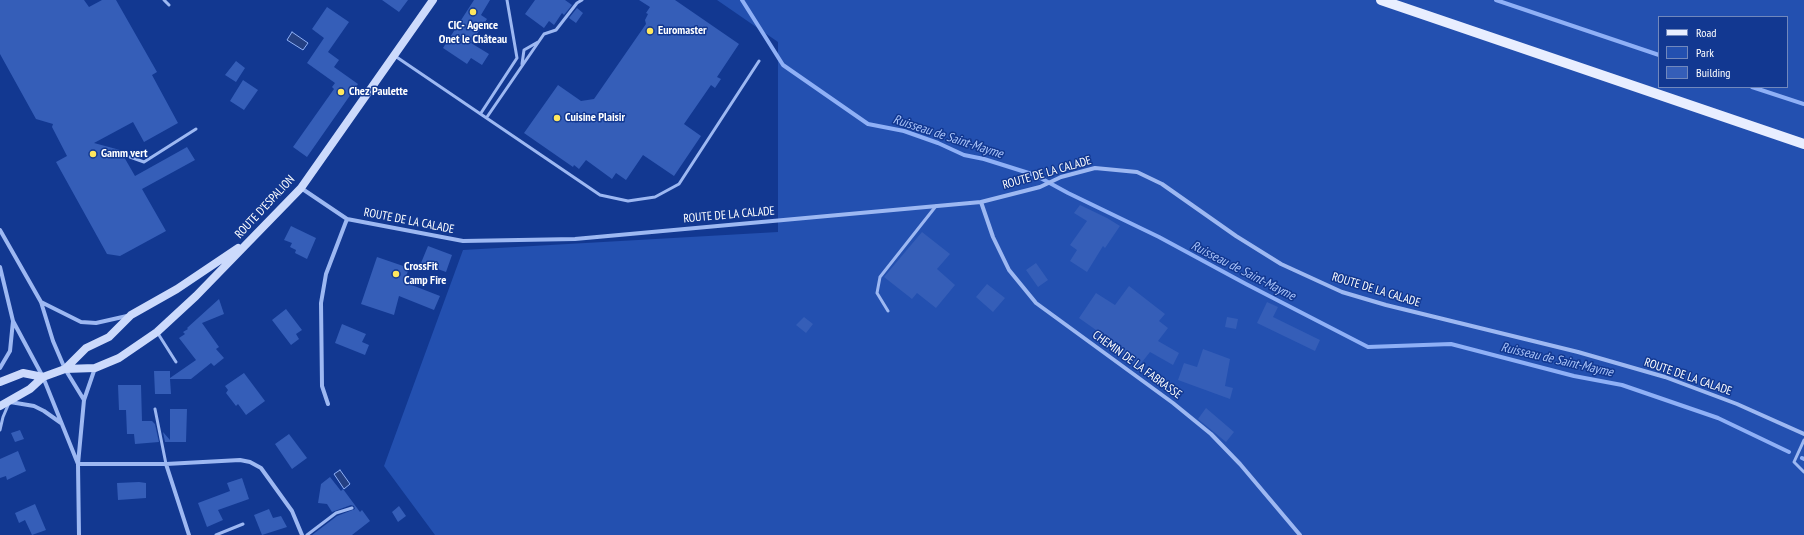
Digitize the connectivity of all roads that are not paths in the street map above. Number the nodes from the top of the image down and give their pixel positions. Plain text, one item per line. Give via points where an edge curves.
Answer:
1 (164, 0) edge
2 (433, 0) edge
3 (507, 0) edge
4 (582, 0) edge
5 (1381, 0) edge
6 (169, 5) dead end
7 (540, 41) junction
8 (394, 55) junction
9 (759, 61) dead end
10 (522, 66) junction
11 (481, 113) junction
12 (487, 117) junction
13 (196, 129) dead end
14 (1804, 144) edge
15 (130, 157) dead end
16 (301, 188) junction
17 (981, 202) junction
18 (936, 206) junction
19 (347, 219) junction
20 (0, 230) edge
21 (255, 238) junction
22 (0, 267) edge
23 (41, 302) junction
24 (888, 312) dead end
25 (131, 315) junction
26 (13, 321) junction
27 (157, 332) junction
28 (176, 362) dead end
29 (0, 368) edge
30 (95, 368) junction
31 (64, 369) junction
32 (43, 377) junction
33 (0, 382) edge
34 (84, 400) junction
35 (9, 402) junction
36 (328, 404) dead end
37 (0, 406) edge
38 (155, 409) dead end
39 (62, 424) junction
40 (0, 430) edge
41 (1804, 434) edge
42 (1804, 440) edge
43 (78, 464) junction
44 (166, 464) junction
45 (1804, 472) edge
46 (352, 508) dead end
47 (243, 524) dead end
48 (79, 535) edge
49 (189, 535) edge
50 (216, 535) edge
51 (302, 535) edge
52 (307, 535) edge
53 (1300, 535) edge

1 - 6 lane
2 - 8 main road, ROUTE D'ESPALION
3 - 11 lane via 517,58
4 - 7 lane via 556,30 544,34
5 - 14 main road
7 - 10 lane
7 - 10 lane via 524,50
8 - 11 lane
8 - 16 main road, ROUTE D'ESPALION
9 - 12 lane via 679,184 655,197 628,201 600,195
10 - 12 lane
11 - 12 lane
13 - 15 lane via 144,162
16 - 19 street, ROUTE DE LA CALADE
16 - 21 main road, ROUTE D'ESPALION
17 - 18 street, ROUTE DE LA CALADE
17 - 41 street, ROUTE DE LA CALADE via 1040,187 1095,168 1137,172 1162,184 1281,264 1342,292 1578,352 1665,377 1737,404
17 - 53 street, CHEMIN DE LA FABRASSE via 993,237 1009,270 1036,303 1211,434
18 - 19 street, ROUTE DE LA CALADE via 575,239 463,241
18 - 24 lane via 880,277 876,292
19 - 36 street via 326,274 321,303 322,386
20 - 23 street
21 - 25 main road via 176,290
21 - 27 main road, ROUTE D'ESPALION
22 - 26 street
23 - 25 street via 81,322 96,323
23 - 31 street
25 - 31 main road via 110,337 86,348
26 - 29 street via 10,351
26 - 32 street
27 - 28 lane
27 - 30 main road, ROUTE D'ESPALION via 119,358
30 - 31 main road, ROUTE D'ESPALION
30 - 34 street
31 - 32 main road
31 - 34 street
32 - 33 main road via 23,373
32 - 35 main road
32 - 39 street
34 - 43 street
35 - 37 main road
35 - 39 street via 34,406
35 - 40 lane
38 - 44 lane
39 - 43 street
42 - 45 lane via 1794,462
43 - 44 street
43 - 48 street
44 - 49 street
44 - 51 street via 240,460 250,462 261,468 292,512
46 - 52 lane via 336,514
47 - 50 lane

